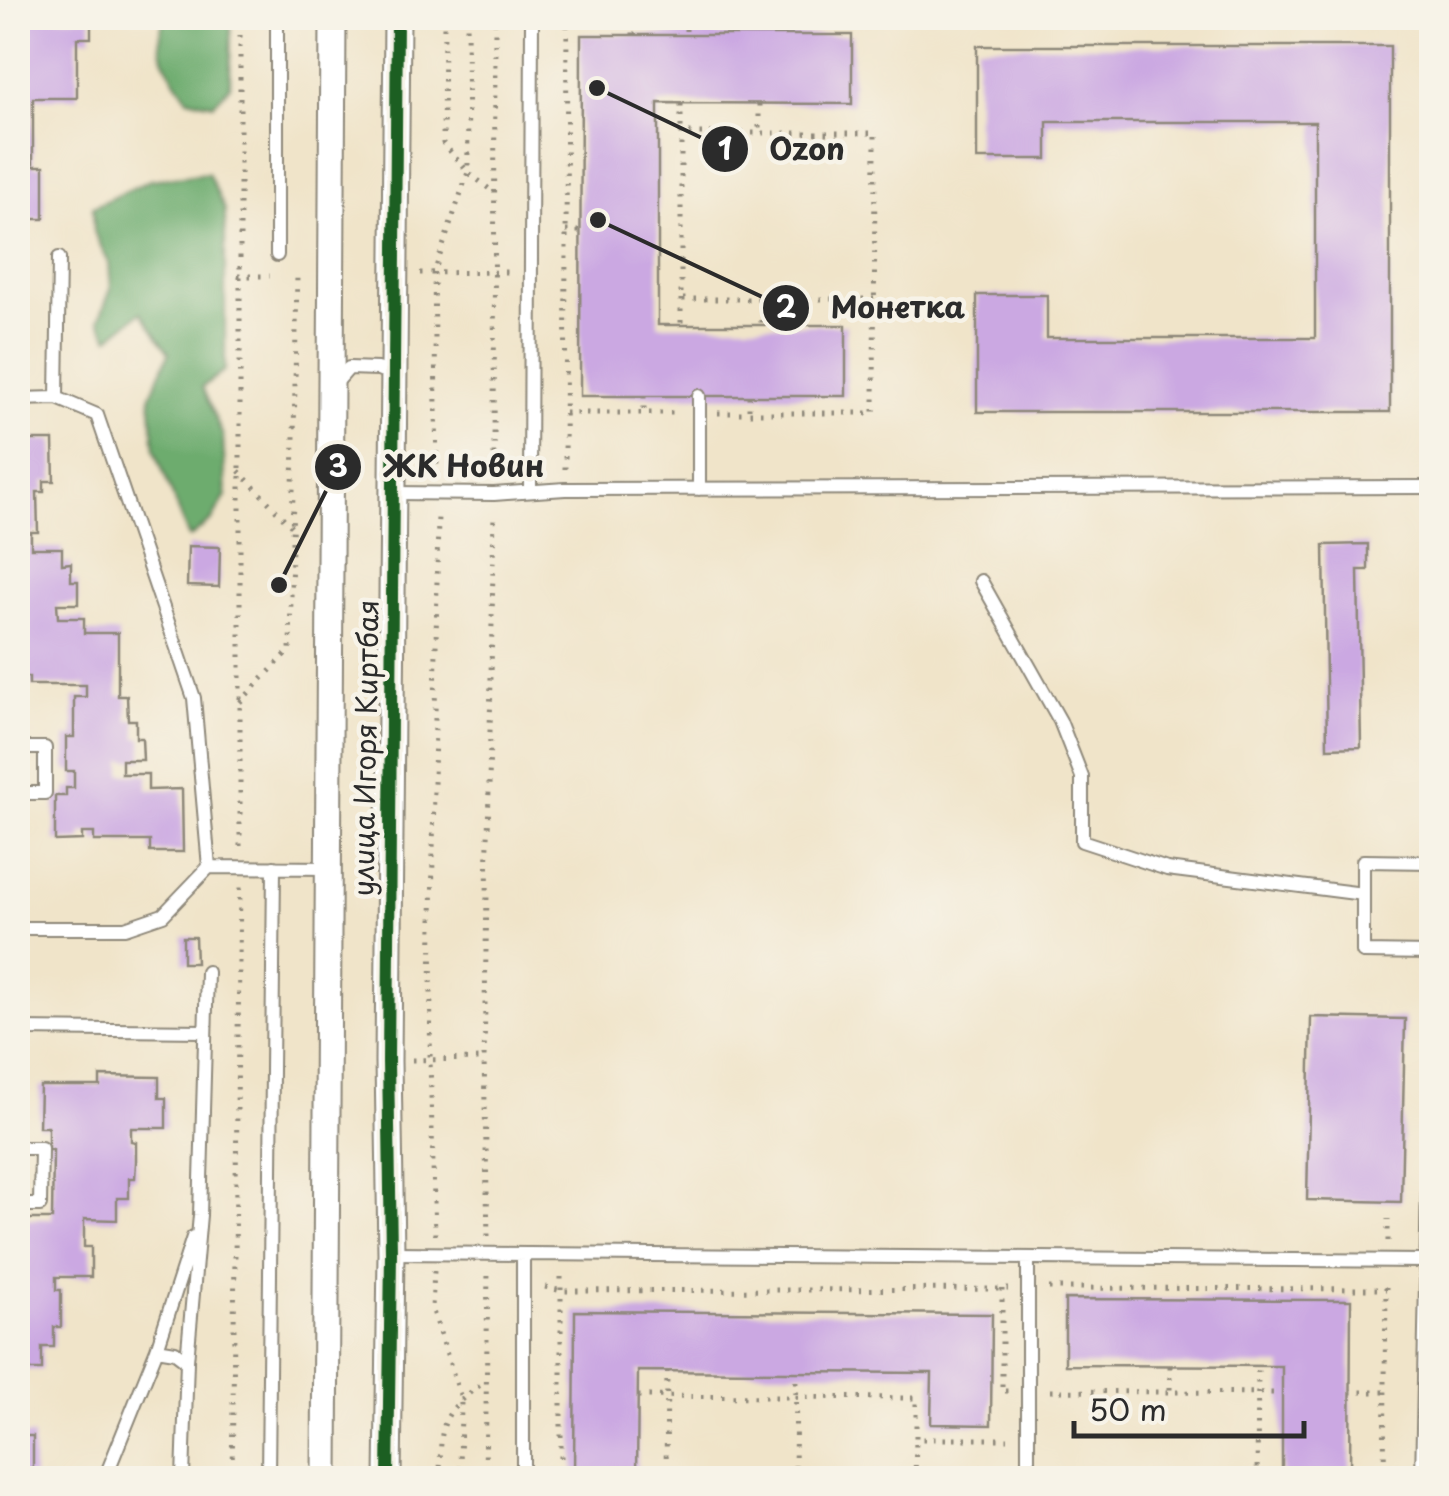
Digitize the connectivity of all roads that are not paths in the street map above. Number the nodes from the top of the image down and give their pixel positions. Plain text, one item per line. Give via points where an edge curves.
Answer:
1 (277, 18) edge
2 (333, 18) edge
3 (397, 18) edge
4 (532, 18) edge
5 (276, 255) dead end
6 (59, 258) dead end
7 (392, 375) junction
8 (331, 388) junction
9 (699, 396) dead end
10 (57, 398) junction
11 (18, 399) edge
12 (1432, 488) edge
13 (699, 489) junction
14 (530, 491) junction
15 (394, 493) junction
16 (981, 582) dead end
17 (18, 748) edge
18 (18, 793) edge
19 (1432, 862) edge
20 (209, 867) junction
21 (274, 867) junction
22 (328, 868) junction
23 (1364, 894) junction
24 (18, 928) edge
25 (1432, 953) edge
26 (207, 972) dead end
27 (1432, 986) edge
28 (18, 1029) edge
29 (205, 1031) junction
30 (18, 1148) edge
31 (18, 1205) edge
32 (200, 1215) junction
33 (391, 1253) junction
34 (524, 1254) junction
35 (1028, 1259) junction
36 (1426, 1261) junction
37 (157, 1349) junction
38 (187, 1362) junction
39 (105, 1478) edge
40 (183, 1478) edge
41 (268, 1478) edge
42 (325, 1478) edge
43 (388, 1478) edge
44 (523, 1478) edge
45 (1028, 1478) edge
46 (1422, 1478) edge

1 - 5 lane
2 - 8 street, улица Игоря Киртбая
3 - 7 street, улица Игоря Киртбая
4 - 14 lane
6 - 10 lane
7 - 8 lane via 349,368
7 - 15 street, улица Игоря Киртбая
8 - 22 street, улица Игоря Киртбая
9 - 13 lane
10 - 11 lane
10 - 20 lane via 97,415 194,698
12 - 13 lane
13 - 14 lane
14 - 15 lane
15 - 33 street, улица Игоря Киртбая
16 - 23 lane via 1060,721 1082,777 1082,841 1166,869
17 - 18 lane via 45,748 45,793
19 - 23 lane via 1364,861
20 - 21 lane
20 - 24 lane via 163,915 124,928
21 - 22 lane
21 - 41 lane
22 - 42 street, улица Игоря Киртбая
23 - 25 lane via 1364,952
26 - 29 lane
27 - 36 lane
28 - 29 lane
29 - 32 lane
30 - 31 lane via 41,1148 40,1205
32 - 37 lane
32 - 38 lane
33 - 34 lane
33 - 43 street, улица Игоря Киртбая
34 - 35 lane
34 - 44 lane
35 - 36 lane
35 - 45 lane
36 - 46 lane
37 - 38 lane
37 - 39 lane
38 - 40 lane

